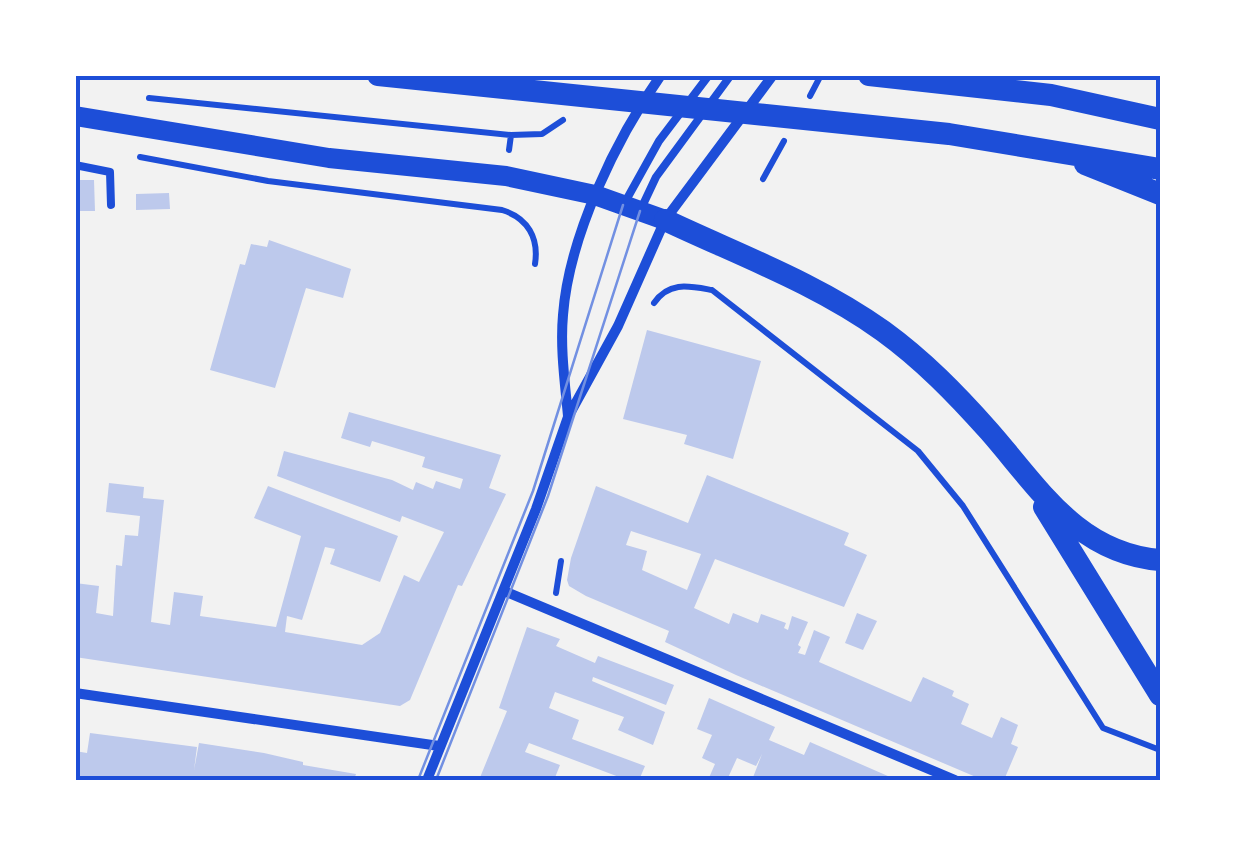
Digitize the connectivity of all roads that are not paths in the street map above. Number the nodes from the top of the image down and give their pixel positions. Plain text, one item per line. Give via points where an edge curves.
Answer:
1 (378, 75) edge
2 (662, 75) edge
3 (709, 75) edge
4 (731, 75) edge
5 (773, 75) edge
6 (868, 75) edge
7 (1051, 96) junction
8 (1160, 108) edge
9 (75, 116) edge
10 (1160, 119) edge
11 (1040, 146) junction
12 (75, 165) edge
13 (1160, 168) edge
14 (1160, 194) edge
15 (595, 195) junction
16 (111, 204) dead end
17 (632, 208) junction
18 (665, 220) junction
19 (568, 416) junction
20 (1023, 473) junction
21 (1160, 560) edge
22 (504, 591) junction
23 (1159, 690) edge
24 (75, 693) edge
25 (439, 746) junction
26 (427, 780) edge
27 (955, 780) edge

1 - 11 highway
2 - 15 street via 633,116
3 - 17 lane via 659,140
4 - 17 lane
5 - 18 street
6 - 7 highway
7 - 8 highway
7 - 10 highway
9 - 15 main road via 330,158 506,176
11 - 13 highway
11 - 14 highway
12 - 16 lane via 110,172
15 - 17 main road
15 - 19 street via 565,296
17 - 18 main road
18 - 19 street
18 - 20 highway via 804,283 882,331 961,400
19 - 22 street
20 - 21 highway via 1096,541
20 - 23 highway
22 - 25 street
22 - 27 street
24 - 25 street
25 - 26 street

